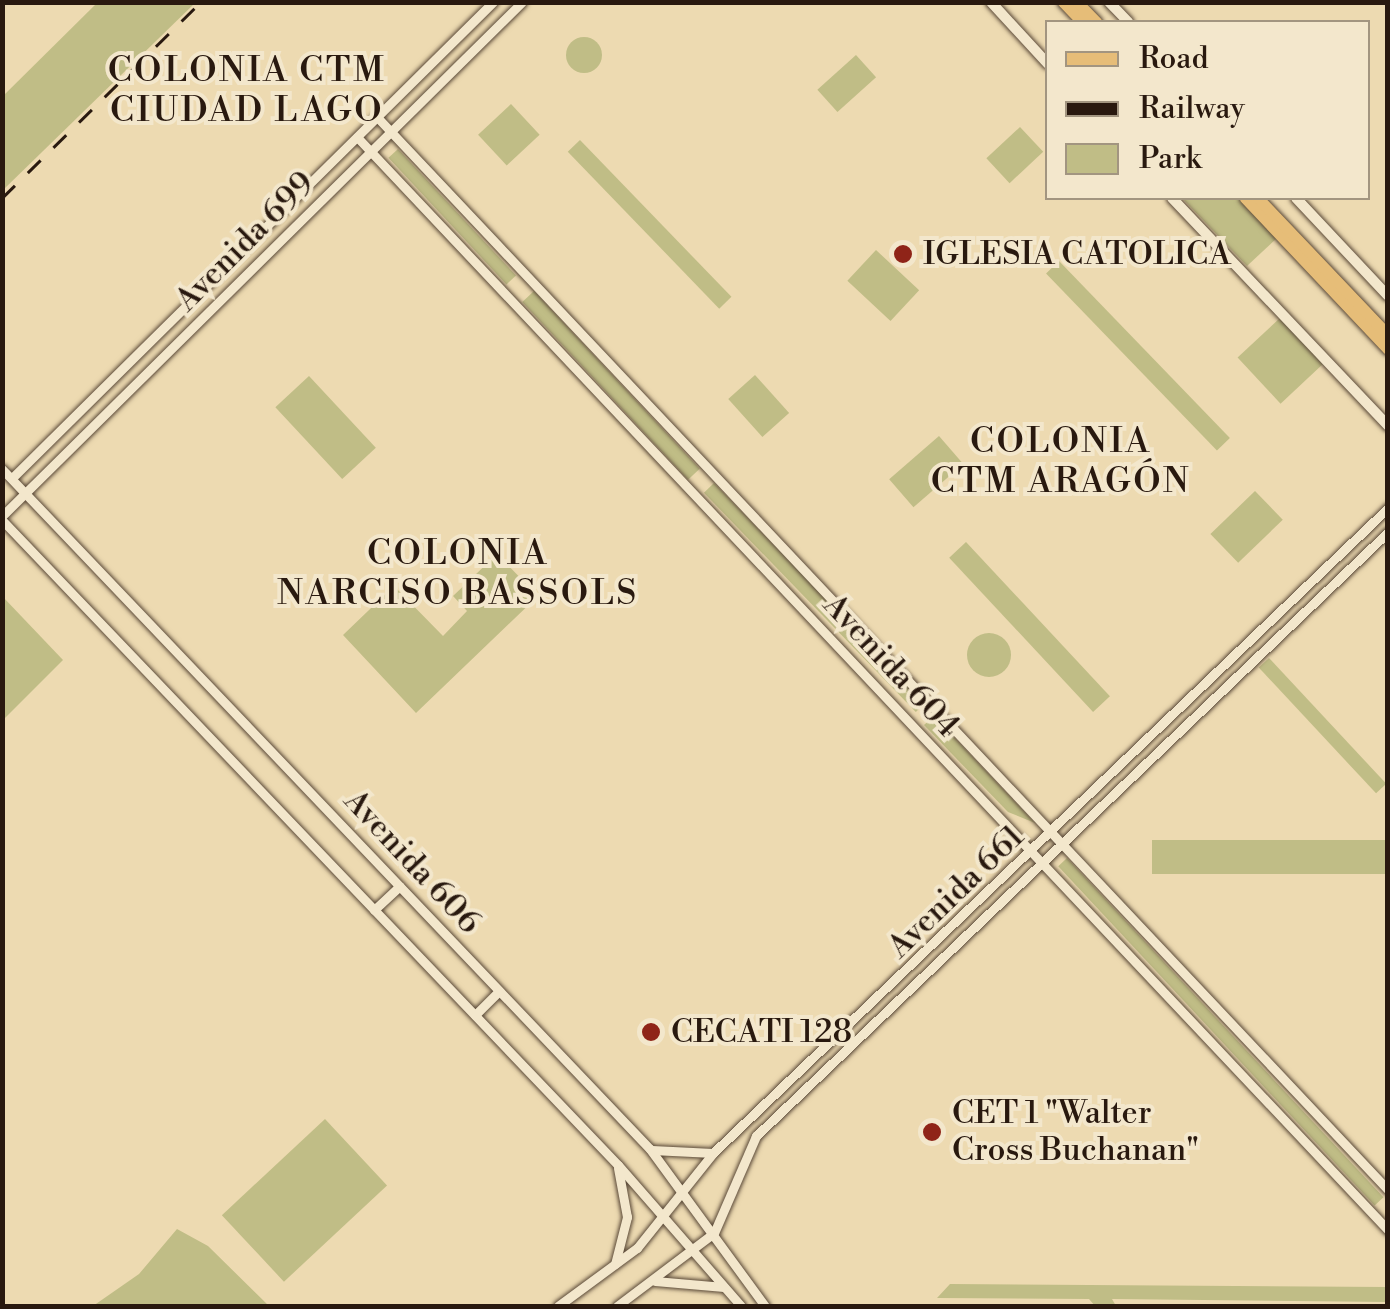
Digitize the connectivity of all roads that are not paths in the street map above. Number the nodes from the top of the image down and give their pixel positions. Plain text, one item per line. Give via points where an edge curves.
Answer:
1 (493, 2) edge
2 (522, 2) edge
3 (990, 2) edge
4 (1062, 2) edge
5 (1080, 20) edge
6 (1045, 61) edge
7 (377, 117) junction
8 (391, 132) junction
9 (357, 137) junction
10 (372, 152) junction
11 (1174, 200) edge
12 (1247, 200) edge
13 (1261, 200) edge
14 (1298, 200) edge
15 (1388, 296) edge
16 (1388, 335) edge
17 (1388, 349) edge
18 (1388, 426) edge
19 (2, 469) edge
20 (12, 478) junction
21 (28, 494) junction
22 (1388, 508) edge
23 (2, 518) edge
24 (1388, 532) edge
25 (1052, 833) junction
26 (1062, 845) junction
27 (1032, 853) junction
28 (1042, 864) junction
29 (400, 886) junction
30 (374, 910) junction
31 (920, 962) junction
32 (928, 972) junction
33 (499, 991) junction
34 (475, 1015) junction
35 (650, 1149) junction
36 (713, 1153) junction
37 (618, 1165) junction
38 (682, 1187) junction
39 (1388, 1190) edge
40 (662, 1216) junction
41 (1388, 1230) edge
42 (714, 1234) junction
43 (695, 1252) junction
44 (615, 1264) junction
45 (652, 1281) junction
46 (728, 1288) junction
47 (558, 1306) edge
48 (617, 1306) edge
49 (741, 1306) edge
50 (765, 1306) edge

1 - 7 street, Avenida 699
2 - 8 street, Avenida 699
3 - 6 main road
4 - 5 main road
7 - 8 street, Avenida 604
7 - 9 street, Avenida 699
8 - 10 street, Avenida 699
8 - 25 street, Avenida 604
9 - 10 street, Avenida 604
9 - 20 street, Avenida 699
10 - 21 street, Avenida 699
10 - 27 street, Avenida 604
11 - 18 main road
12 - 17 main road
13 - 16 main road
14 - 15 main road
19 - 20 street, Avenida 606
20 - 21 street, Avenida 606
21 - 23 street, Avenida 699
21 - 29 street, Avenida 606
22 - 25 street, Avenida 661
23 - 30 street, Avenida 606
24 - 26 street, Avenida 661
25 - 26 street, Avenida 604
25 - 27 street, Avenida 661
26 - 28 street, Avenida 661
26 - 39 street, Avenida 604
27 - 28 street, Avenida 604
27 - 31 street, Avenida 661
28 - 32 street, Avenida 661
28 - 41 street, Avenida 604
29 - 30 street
29 - 33 street, Avenida 606
30 - 34 street, Avenida 606
31 - 32 street
31 - 36 street, Avenida 661
32 - 42 street, Avenida 661 via 744,1150
33 - 34 street
33 - 35 street, Avenida 606
34 - 37 street, Avenida 606
35 - 36 street
35 - 38 street, Avenida 606
36 - 38 street, Avenida 661
37 - 40 street, Avenida 606
37 - 44 street via 627,1216
38 - 40 street, Avenida 661
38 - 42 street, Avenida 606
40 - 43 street, Avenida 606
40 - 44 street, Avenida 661
42 - 43 street, Avenida 661
42 - 50 street, Avenida 606
43 - 45 street, Avenida 661
43 - 46 street, Avenida 606
44 - 47 street, Avenida 661
45 - 46 street
45 - 48 street, Avenida 661
46 - 49 street, Avenida 606

